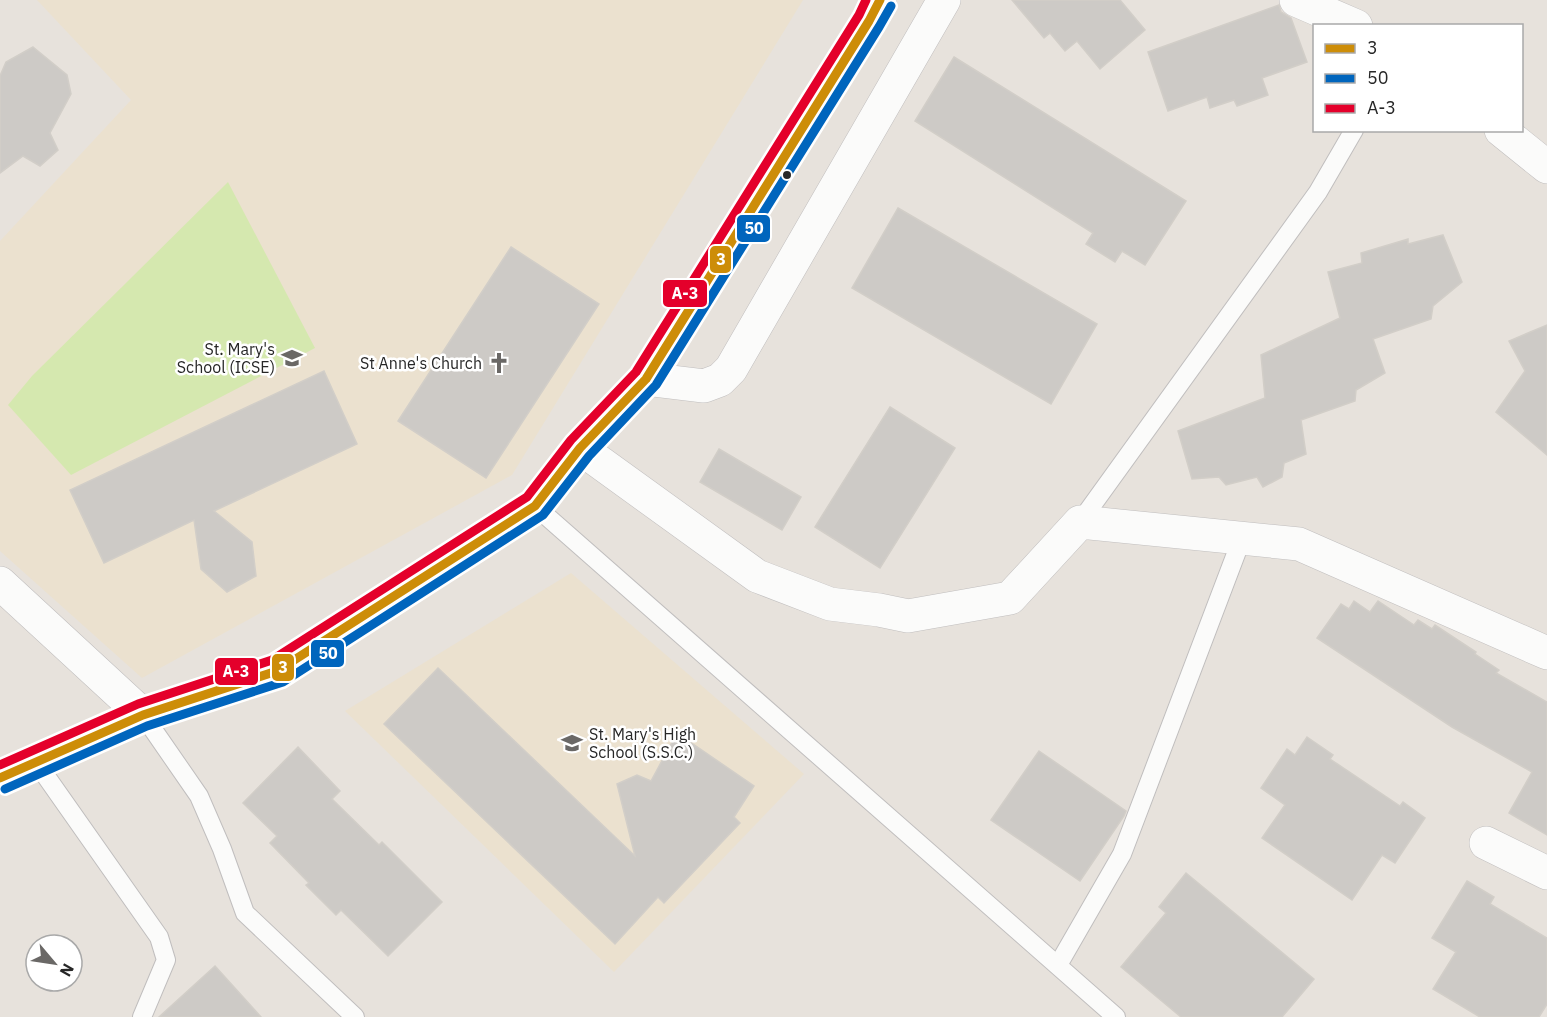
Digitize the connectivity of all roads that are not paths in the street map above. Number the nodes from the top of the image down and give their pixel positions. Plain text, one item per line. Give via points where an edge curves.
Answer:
1 (880, 0) edge
2 (944, 0) edge
3 (1296, 0) edge
4 (1351, 24) edge
5 (1353, 132) edge
6 (1503, 132) edge
7 (1547, 167) edge
8 (646, 379) junction
9 (580, 448) junction
10 (535, 506) junction
11 (1080, 522) junction
12 (1242, 538) junction
13 (0, 583) edge
14 (1547, 653) edge
15 (143, 715) junction
16 (36, 762) junction
17 (0, 778) edge
18 (1486, 843) dead end
19 (1547, 873) edge
20 (1058, 965) junction
21 (142, 1017) edge
22 (355, 1017) edge
23 (1116, 1017) edge

1 - 8 street
2 - 8 street via 731,369 720,380 704,386
3 - 4 street
5 - 11 lane via 1318,192
6 - 7 street
8 - 9 street
9 - 10 street
9 - 11 street via 757,576 830,604 908,616 1010,598
10 - 15 street via 277,671
10 - 20 lane
11 - 12 street
12 - 14 street via 1299,544
12 - 20 lane via 1122,854
13 - 15 street
15 - 16 street
15 - 22 lane via 199,796 245,913
16 - 17 street
16 - 21 lane via 159,936 166,960
18 - 19 street
20 - 23 lane

